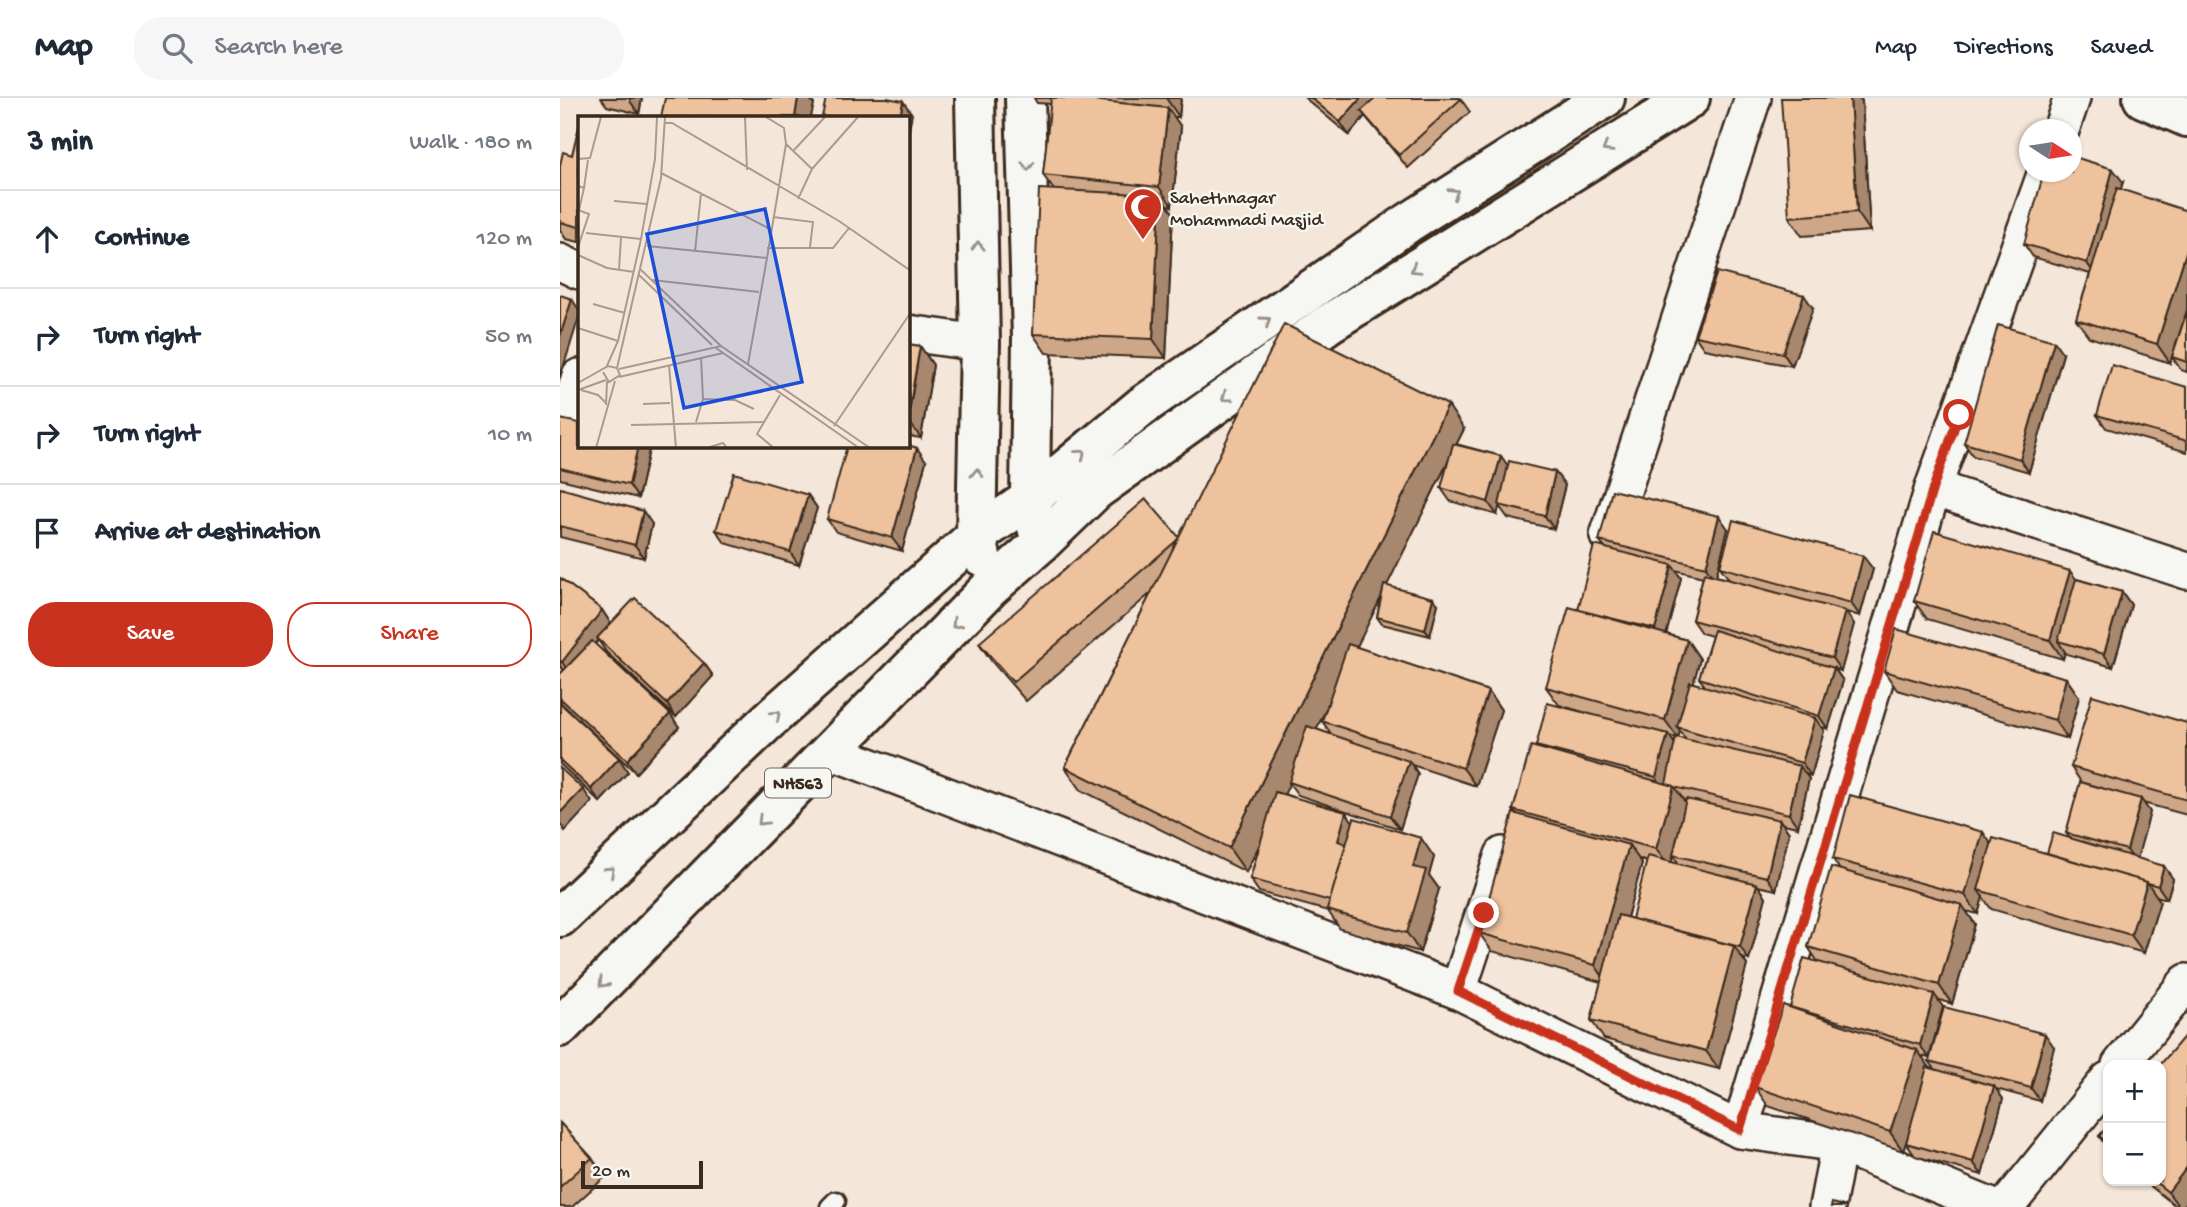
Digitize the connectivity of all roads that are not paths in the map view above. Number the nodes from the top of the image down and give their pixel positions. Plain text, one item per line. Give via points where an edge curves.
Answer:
1 (975, 98) edge
2 (1025, 98) edge
3 (1605, 98) edge
4 (1690, 98) edge
5 (1753, 98) edge
6 (2072, 98) edge
7 (2143, 98) edge
8 (2187, 117) edge
9 (2065, 119) edge
10 (2042, 182) edge
11 (560, 262) edge
12 (578, 271) edge
13 (910, 333) edge
14 (980, 343) junction
15 (578, 381) edge
16 (560, 454) edge
17 (1933, 488) junction
18 (1030, 499) junction
19 (976, 536) junction
20 (1041, 543) junction
21 (1597, 571) edge
22 (2187, 571) edge
23 (990, 588) junction
24 (830, 751) junction
25 (1515, 821) edge
26 (560, 917) edge
27 (2187, 982) edge
28 (1458, 991) junction
29 (560, 1027) edge
30 (2124, 1060) edge
31 (2103, 1086) edge
32 (1740, 1130) junction
33 (1839, 1144) junction
34 (1827, 1207) edge
35 (1992, 1207) edge
36 (2006, 1207) edge

14 -> 1 main road
2 -> 18 main road via 1032,338
18 -> 3 main road via 1142,406 1408,223
4 -> 20 main road via 1328,324 1096,489
5 - 21 street
6 - 9 street
7 - 8 main road
10 - 17 street
11 - 12 street
13 - 14 street
19 -> 14 main road
15 - 16 street
17 - 22 street
17 - 32 street
18 - 19 main road
18 - 20 main road
19 - 23 main road
26 -> 19 main road via 769,720
20 - 23 main road, NH563
23 -> 24 main road, NH563
24 - 28 street
24 -> 29 main road, NH563
25 - 28 street
27 - 30 street
28 - 32 street
31 - 36 street
32 - 33 street
33 - 34 street
33 - 35 street

